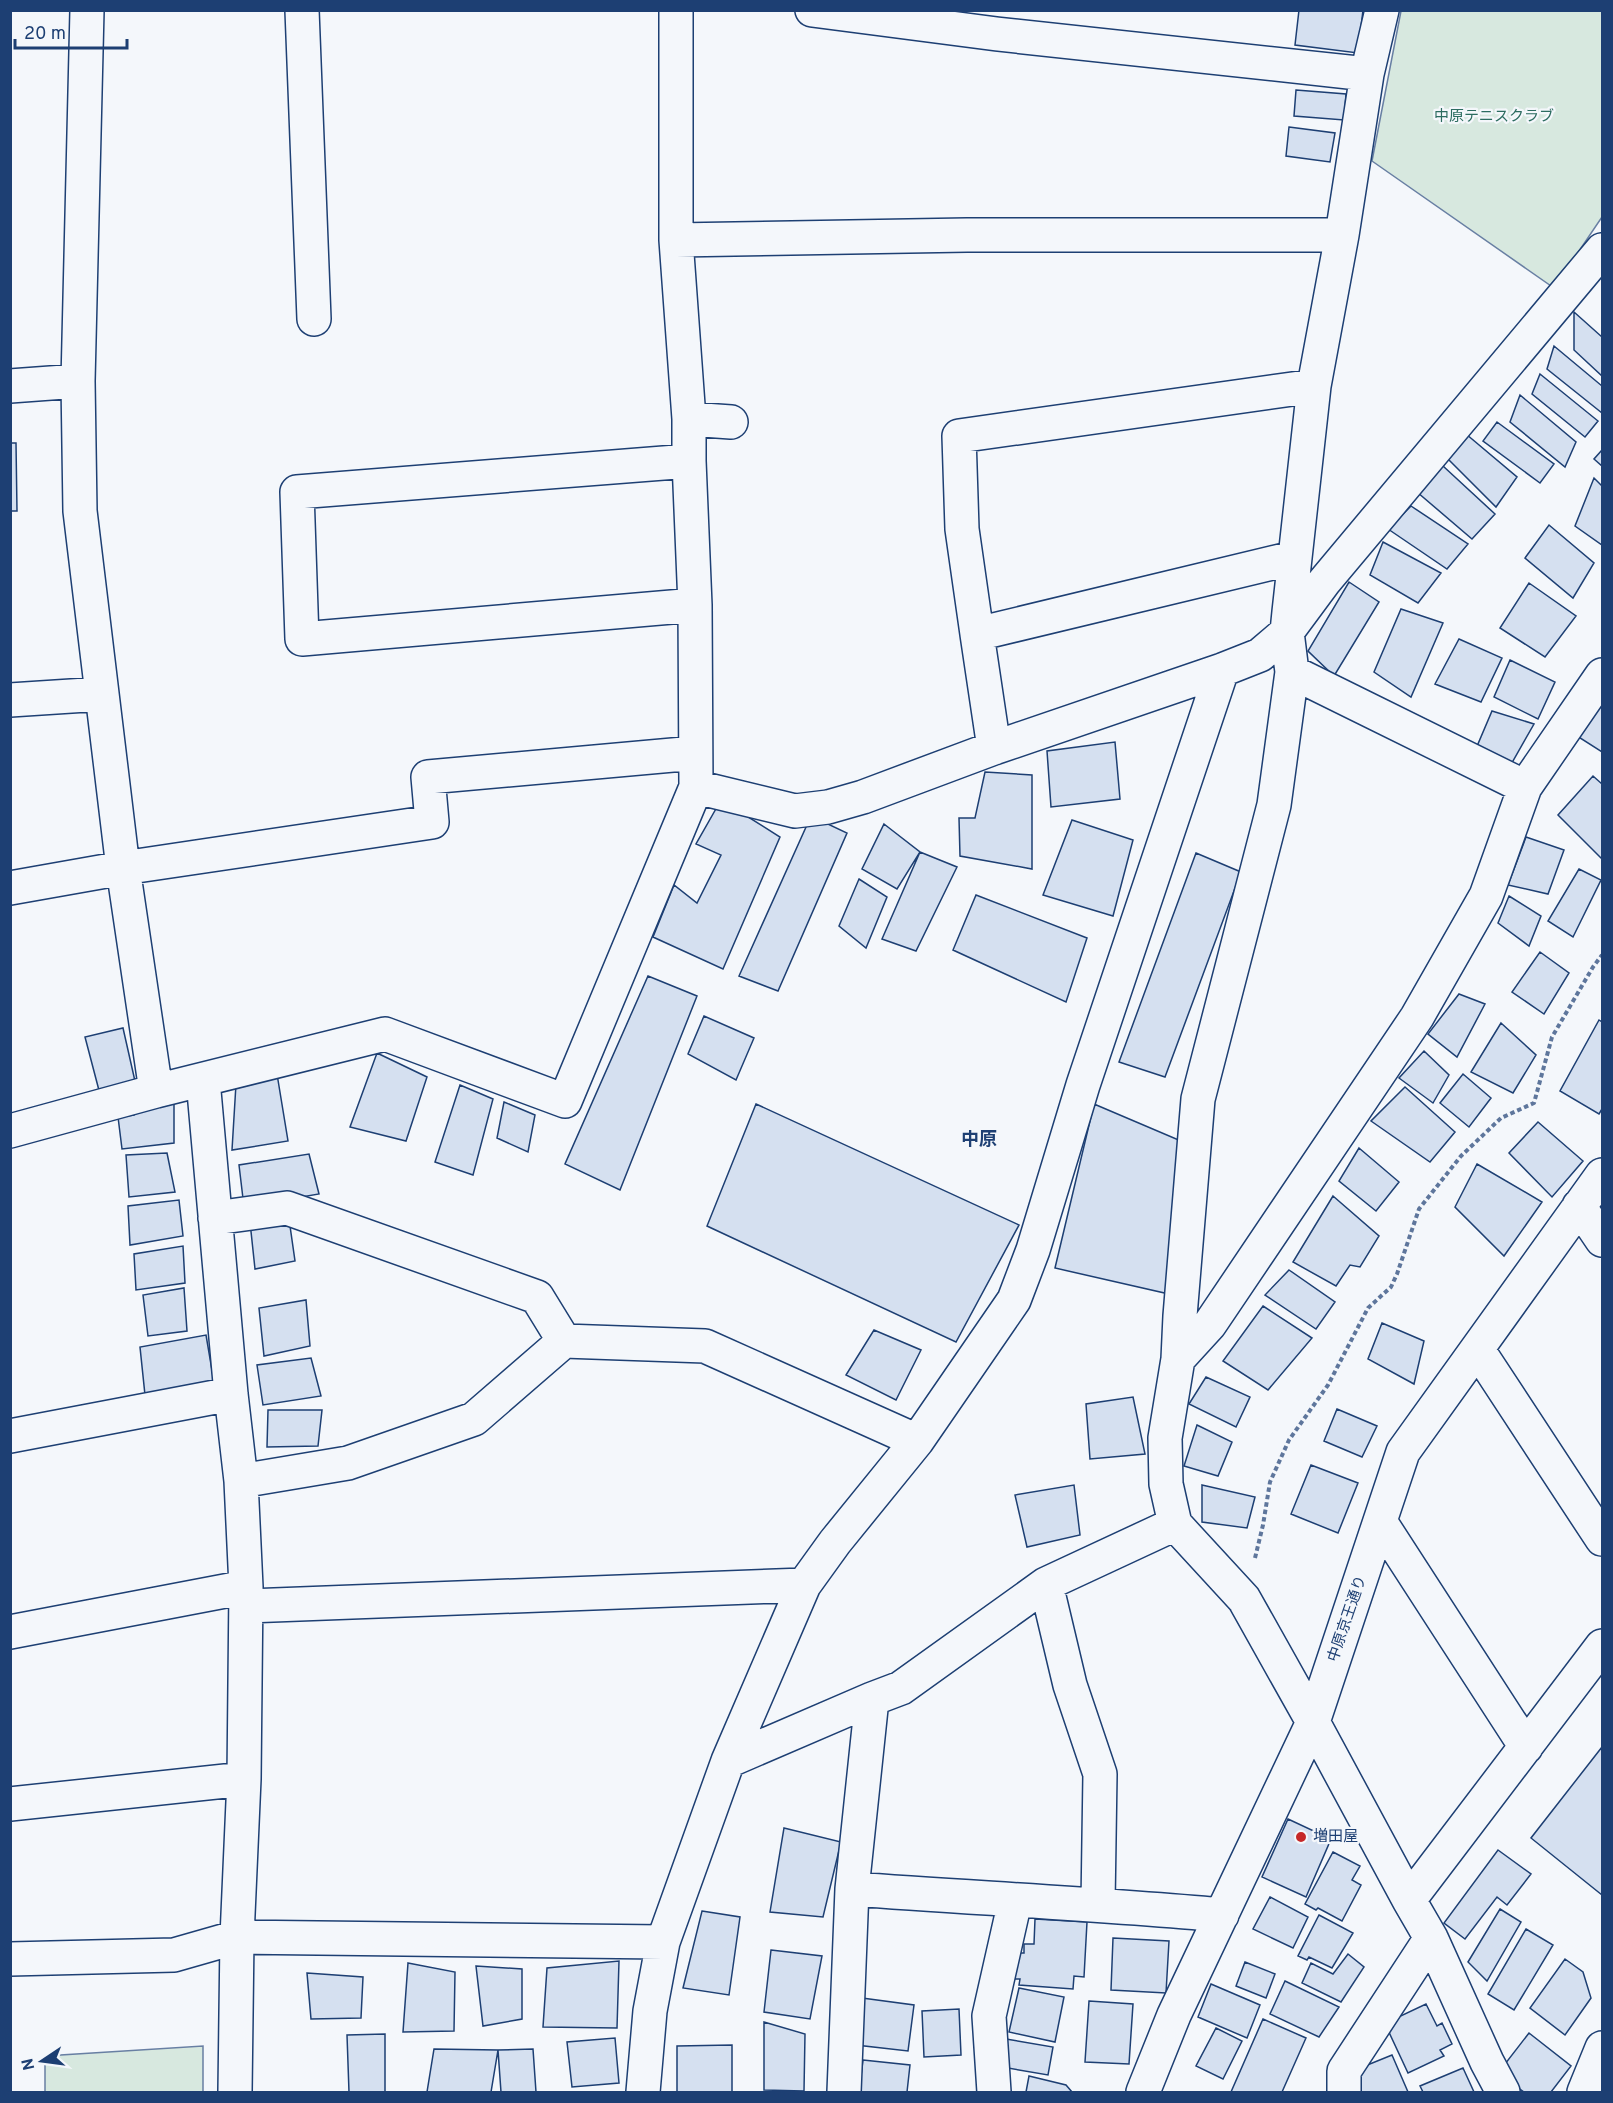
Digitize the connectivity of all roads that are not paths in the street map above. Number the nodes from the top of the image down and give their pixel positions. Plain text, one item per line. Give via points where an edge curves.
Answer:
1 (87, 10) edge
2 (302, 10) edge
3 (676, 10) edge
4 (812, 10) edge
5 (1382, 10) edge
6 (999, 22) edge
7 (1367, 74) junction
8 (1342, 235) junction
9 (676, 240) junction
10 (1602, 250) edge
11 (314, 319) dead end
12 (78, 381) junction
13 (10, 386) edge
14 (1314, 386) junction
15 (689, 419) junction
16 (731, 422) dead end
17 (689, 462) junction
18 (1293, 558) junction
19 (695, 605) junction
20 (1287, 632) junction
21 (977, 634) junction
22 (1222, 670) junction
23 (1292, 672) junction
24 (1602, 675) edge
25 (102, 694) junction
26 (10, 700) edge
27 (994, 748) junction
28 (695, 753) junction
29 (696, 787) junction
30 (1525, 787) junction
31 (123, 868) junction
32 (10, 888) edge
33 (203, 1080) junction
34 (156, 1091) junction
35 (10, 1131) edge
36 (1602, 1175) edge
37 (1579, 1206) junction
38 (215, 1218) junction
39 (1602, 1240) edge
40 (564, 1341) junction
41 (1478, 1350) junction
42 (1178, 1359) junction
43 (231, 1394) junction
44 (10, 1436) edge
45 (917, 1441) junction
46 (241, 1481) junction
47 (1381, 1523) junction
48 (1175, 1524) junction
49 (1602, 1539) edge
50 (1046, 1584) junction
51 (804, 1585) junction
52 (246, 1597) junction
53 (10, 1632) edge
54 (1602, 1646) edge
55 (872, 1699) junction
56 (1313, 1722) junction
57 (1526, 1747) junction
58 (728, 1761) junction
59 (244, 1779) junction
60 (10, 1804) edge
61 (852, 1888) junction
62 (1408, 1900) junction
63 (1015, 1901) junction
64 (1098, 1904) junction
65 (1222, 1915) junction
66 (237, 1937) junction
67 (1431, 1938) junction
68 (663, 1942) junction
69 (10, 1959) edge
70 (1602, 2048) edge
71 (235, 2092) edge
72 (643, 2092) edge
73 (844, 2092) edge
74 (994, 2092) edge
75 (1143, 2092) edge
76 (1344, 2092) edge
77 (1503, 2092) edge
78 (1584, 2092) edge

1 - 12 street
2 - 11 street
3 - 9 street
4 - 6 street
5 - 7 street
6 - 7 street
7 - 8 street
8 - 9 street
8 - 14 street
9 - 15 street
10 - 20 street via 1324,582
12 - 13 street
12 - 25 street via 80,511
14 - 18 street
14 - 21 street via 959,436 962,529
15 - 16 street
15 - 17 street
17 - 19 street
17 - 19 street via 297,492 302,639
18 - 20 street
18 - 21 street
19 - 28 street
20 - 22 street via 1260,655
20 - 23 street
21 - 27 street
22 - 27 street
22 - 45 street via 1014,1300
23 - 30 street
23 - 42 street via 1274,805 1198,1099
24 - 30 street
25 - 26 street
25 - 31 street
27 - 29 street via 828,807 795,811
28 - 29 street
28 - 31 street via 428,777 432,822
29 - 33 street via 565,1101 385,1034
30 - 42 street via 1486,896 1417,1017 1210,1324
31 - 32 street
31 - 34 street
33 - 34 street
33 - 38 street
34 - 35 street
36 - 37 street, 中原京王通り
37 - 39 street
37 - 41 street, 中原京王通り
38 - 40 street via 287,1208 537,1297
38 - 43 street
40 - 45 street via 705,1346
40 - 46 street via 474,1419 348,1463
41 - 47 street, 中原京王通り via 1403,1452
41 - 49 street
42 - 48 street via 1165,1438 1166,1485
43 - 44 street
43 - 46 street
45 - 51 street
46 - 52 street
47 - 56 street, 中原京王通り
47 - 57 street
48 - 50 street
48 - 56 street via 1244,1599
50 - 55 street via 901,1688
50 - 64 street via 1070,1685 1100,1774
51 - 52 street
51 - 58 street
52 - 53 street
52 - 59 street
54 - 57 street
55 - 58 street
55 - 61 street
56 - 62 street
56 - 65 street, 中原京王通り
57 - 62 street
58 - 68 street
59 - 60 street
59 - 66 street
61 - 63 street
61 - 73 street
62 - 67 street
63 - 64 street
63 - 74 street via 989,2016
64 - 65 street
65 - 75 street, 中原京王通り via 1174,2015
66 - 68 street
66 - 69 street via 174,1956
66 - 71 street
67 - 76 street via 1344,2071
67 - 77 street
68 - 72 street via 650,2011
70 - 78 street

